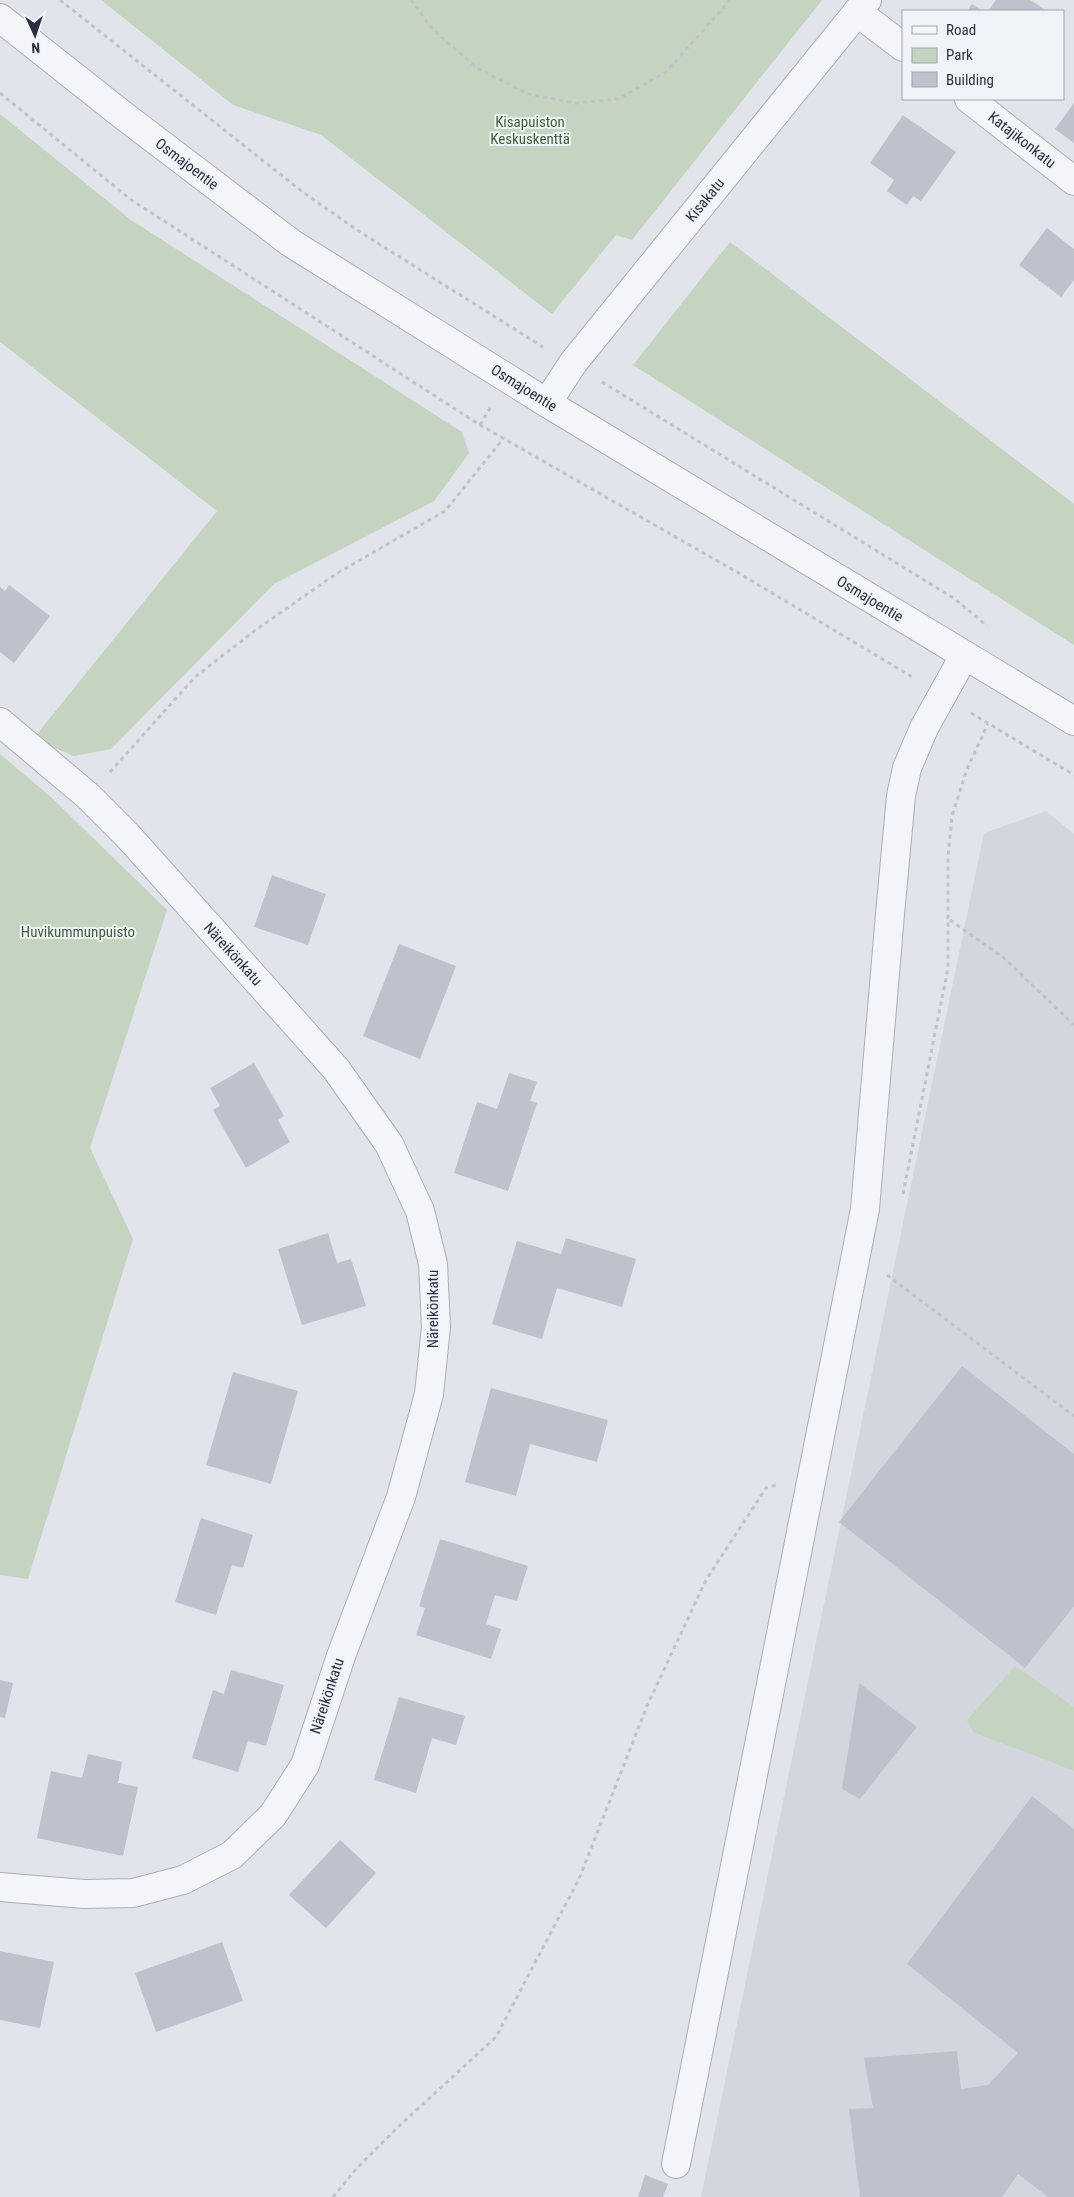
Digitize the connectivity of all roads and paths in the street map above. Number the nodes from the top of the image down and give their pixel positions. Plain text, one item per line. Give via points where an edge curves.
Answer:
1 (60, 0) edge
2 (411, 0) edge
3 (730, 0) edge
4 (862, 6) edge
5 (0, 18) edge
6 (902, 45) edge
7 (0, 93) edge
8 (970, 100) edge
9 (1074, 181) edge
10 (535, 342) junction
11 (531, 348) dead end
12 (550, 351) dead end
13 (595, 378) dead end
14 (495, 401) dead end
15 (547, 403) junction
16 (480, 425) junction
17 (503, 439) junction
18 (989, 628) dead end
19 (964, 656) junction
20 (943, 695) junction
21 (1074, 721) edge
22 (0, 722) edge
23 (988, 724) junction
24 (1074, 775) edge
25 (88, 796) junction
26 (950, 920) junction
27 (1074, 1026) edge
28 (902, 1196) dead end
29 (857, 1252) junction
30 (1074, 1416) edge
31 (813, 1474) junction
32 (0, 1887) edge
33 (676, 2164) dead end
34 (333, 2197) edge

1 - 10 path via 304,193
2 - 3 path via 432,29 477,68 528,94 575,103 618,99 666,72
4 - 6 street
4 - 15 street, Kisakatu via 573,363
5 - 15 street, Osmajoentie via 291,243
7 - 16 path via 130,199
8 - 9 street, Katajikonkatu
10 - 11 path
10 - 12 path
13 - 18 path via 955,599
14 - 16 path
15 - 19 street, Osmajoentie
16 - 17 path
17 - 20 path
17 - 25 path via 445,511 336,574 256,629 195,677
19 - 20 street
19 - 21 street, Osmajoentie
20 - 23 path
20 - 29 street via 907,768 901,796 864,1209
22 - 25 street, Näreikönkatu
23 - 24 path
23 - 26 path via 967,769 952,816 948,857
25 - 32 street, Näreikönkatu via 128,836 336,1069 389,1144 420,1211 434,1264 436,1327 429,1394 401,1497 304,1765 273,1815 232,1855 183,1880 133,1893 84,1894
26 - 27 path via 1004,958
26 - 28 path via 948,968
29 - 30 path
29 - 31 street
31 - 33 street
31 - 34 path via 766,1488 706,1580 647,1706 578,1879 496,2037 398,2126

